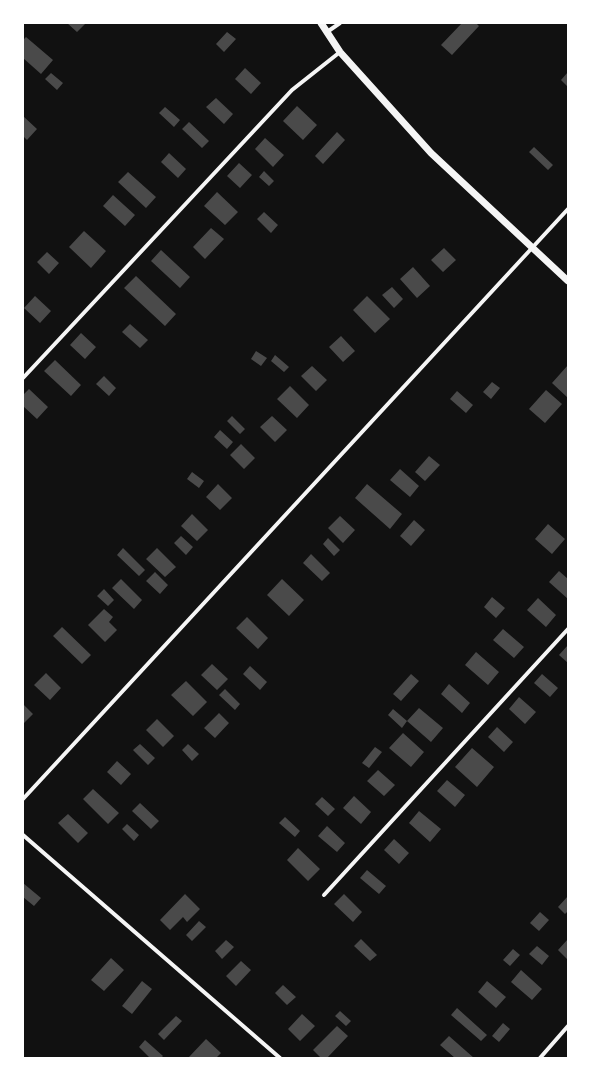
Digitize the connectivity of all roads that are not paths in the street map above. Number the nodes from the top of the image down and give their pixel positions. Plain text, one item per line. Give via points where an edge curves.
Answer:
1 (321, 23) edge
2 (340, 23) edge
3 (327, 32) junction
4 (340, 52) junction
5 (568, 209) edge
6 (533, 248) junction
7 (568, 281) edge
8 (23, 378) edge
9 (568, 629) edge
10 (23, 799) edge
11 (23, 835) edge
12 (324, 895) dead end
13 (568, 1026) edge
14 (280, 1058) edge
15 (540, 1058) edge

1 - 3 street
2 - 3 street
3 - 4 street
4 - 6 street via 431,153
4 - 8 street via 292,90
5 - 6 street
6 - 7 street
6 - 10 street
9 - 12 street
11 - 14 street
13 - 15 street

